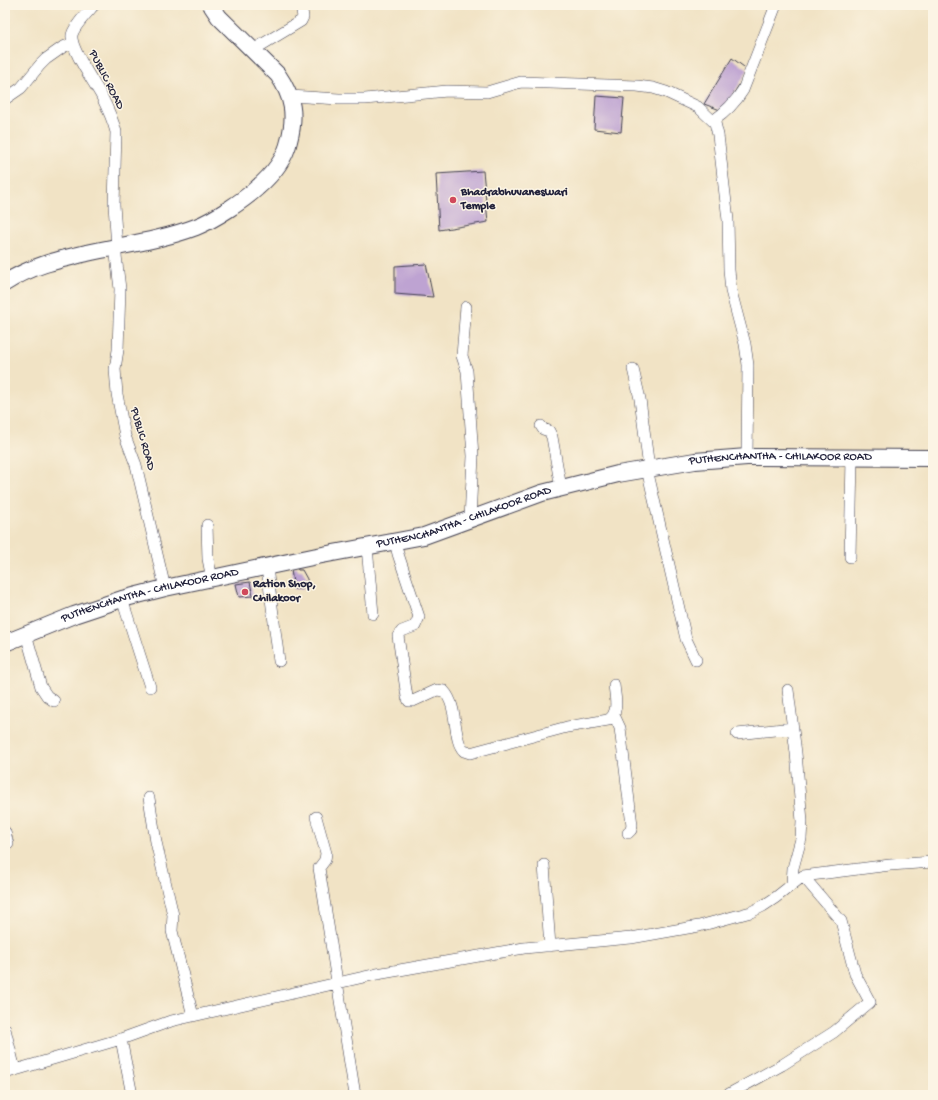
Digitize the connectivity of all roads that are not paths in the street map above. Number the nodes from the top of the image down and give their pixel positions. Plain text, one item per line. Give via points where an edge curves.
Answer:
1 (94, 5) edge
2 (211, 5) edge
3 (301, 5) edge
4 (776, 5) edge
5 (74, 43) junction
6 (253, 50) junction
7 (290, 96) junction
8 (5, 99) edge
9 (713, 121) junction
10 (116, 247) junction
11 (5, 283) edge
12 (466, 307) dead end
13 (633, 369) dead end
14 (541, 426) dead end
15 (747, 457) junction
16 (852, 458) junction
17 (933, 458) edge
18 (648, 469) junction
19 (561, 488) junction
20 (470, 520) junction
21 (207, 525) dead end
22 (395, 542) junction
23 (367, 547) junction
24 (850, 557) dead end
25 (267, 568) junction
26 (212, 579) junction
27 (165, 588) junction
28 (122, 599) junction
29 (374, 614) dead end
30 (26, 634) junction
31 (5, 643) edge
32 (696, 660) dead end
33 (278, 661) dead end
34 (614, 685) dead end
35 (150, 687) dead end
36 (788, 690) dead end
37 (54, 701) dead end
38 (614, 715) junction
39 (793, 728) junction
40 (737, 734) dead end
41 (149, 798) dead end
42 (316, 817) dead end
43 (5, 832) edge
44 (628, 832) dead end
45 (8, 844) dead end
46 (933, 862) edge
47 (544, 865) dead end
48 (803, 876) junction
49 (792, 883) junction
50 (550, 946) junction
51 (338, 983) junction
52 (193, 1016) junction
53 (5, 1029) edge
54 (121, 1039) junction
55 (10, 1071) edge
56 (132, 1095) edge
57 (355, 1095) edge
58 (727, 1095) edge

1 - 5 street, PUBLIC ROAD via 72,34
2 - 6 main road via 219,17
3 - 6 street via 301,21
4 - 9 street via 743,90 726,112
5 - 8 street via 63,47 46,60 21,88
5 - 10 street, PUBLIC ROAD via 82,65 101,96 116,132
6 - 7 main road via 278,75
7 - 9 street via 365,99 447,90 487,92 521,82 637,86 653,88 682,99 698,107
7 - 10 main road via 293,122 285,155 268,178 250,194 197,227
9 - 15 street via 718,134 724,180 731,291 748,365
10 - 11 main road via 30,268
10 - 27 street, PUBLIC ROAD via 120,289 115,369 117,394 125,436 136,465
12 - 20 street via 462,356 467,371 474,456
13 - 18 street via 640,399
14 - 19 street via 552,437
15 - 16 main road, PUTHENCHANTHA - CHILAKOOR ROAD
15 - 18 main road, PUTHENCHANTHA - CHILAKOOR ROAD via 695,461
16 - 17 main road, PUTHENCHANTHA - CHILAKOOR ROAD
16 - 24 street
18 - 19 main road, PUTHENCHANTHA - CHILAKOOR ROAD
18 - 32 street via 686,639
19 - 20 main road, PUTHENCHANTHA - CHILAKOOR ROAD
20 - 22 main road, PUTHENCHANTHA - CHILAKOOR ROAD via 424,536
21 - 26 street via 208,559
22 - 23 main road, PUTHENCHANTHA - CHILAKOOR ROAD
22 - 38 street via 419,617 415,626 402,631 398,636 407,698 413,702 438,690 444,691 451,703 458,742 464,751 470,752 607,720
23 - 25 main road, PUTHENCHANTHA - CHILAKOOR ROAD
23 - 29 street
25 - 26 main road, PUTHENCHANTHA - CHILAKOOR ROAD
25 - 33 street
26 - 27 main road, PUTHENCHANTHA - CHILAKOOR ROAD
27 - 28 main road, PUTHENCHANTHA - CHILAKOOR ROAD
28 - 30 main road, PUTHENCHANTHA - CHILAKOOR ROAD
28 - 35 street
30 - 31 main road, PUTHENCHANTHA - CHILAKOOR ROAD
30 - 37 street via 41,687
34 - 38 street
36 - 39 street
38 - 44 street via 620,728 632,825
39 - 40 street
39 - 49 street via 802,820
41 - 52 street via 173,915 172,931
42 - 51 street via 326,853 325,860 319,868
43 - 45 street
46 - 48 street
47 - 50 street
48 - 49 street
48 - 58 street via 841,921 855,974 870,1002 834,1032 782,1065
49 - 50 street via 763,906 699,926 631,938
50 - 51 street via 524,948
51 - 52 street
51 - 57 street
52 - 54 street
53 - 55 street
54 - 55 street
54 - 56 street

